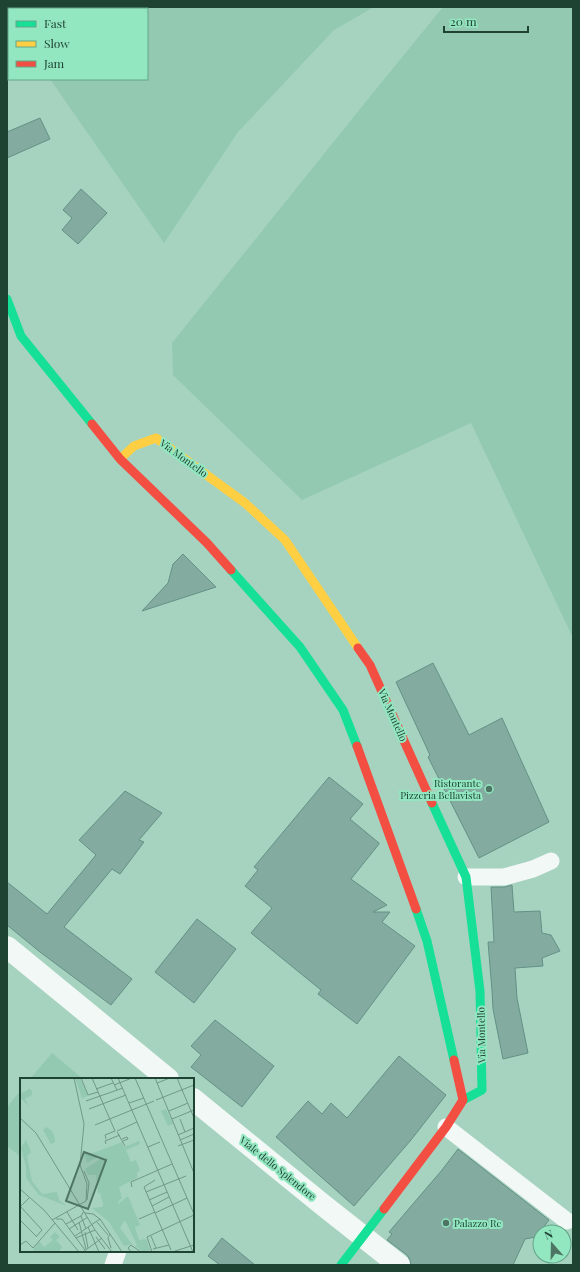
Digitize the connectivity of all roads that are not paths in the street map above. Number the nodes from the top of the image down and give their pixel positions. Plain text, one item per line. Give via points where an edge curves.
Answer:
1 (7, 299) edge
2 (120, 459) junction
3 (551, 861) dead end
4 (466, 877) junction
5 (7, 947) edge
6 (167, 1078) edge
7 (194, 1100) edge
8 (463, 1100) junction
9 (446, 1127) junction
10 (566, 1221) dead end
11 (363, 1237) junction
12 (118, 1252) edge
13 (113, 1265) edge
14 (341, 1265) edge
15 (399, 1265) edge

1 - 2 main road via 21,336
2 - 4 main road, Via Montello via 134,446 156,438 245,503 285,540 370,665
2 - 8 main road via 207,543 300,647 343,710 427,941
3 - 4 lane via 504,877
4 - 8 main road, Via Montello via 480,991 482,1090
5 - 6 street
7 - 11 street, Viale dello Splendore
8 - 9 main road
9 - 10 lane
9 - 11 main road
11 - 14 main road
11 - 15 street, Viale dello Splendore
12 - 13 lane

